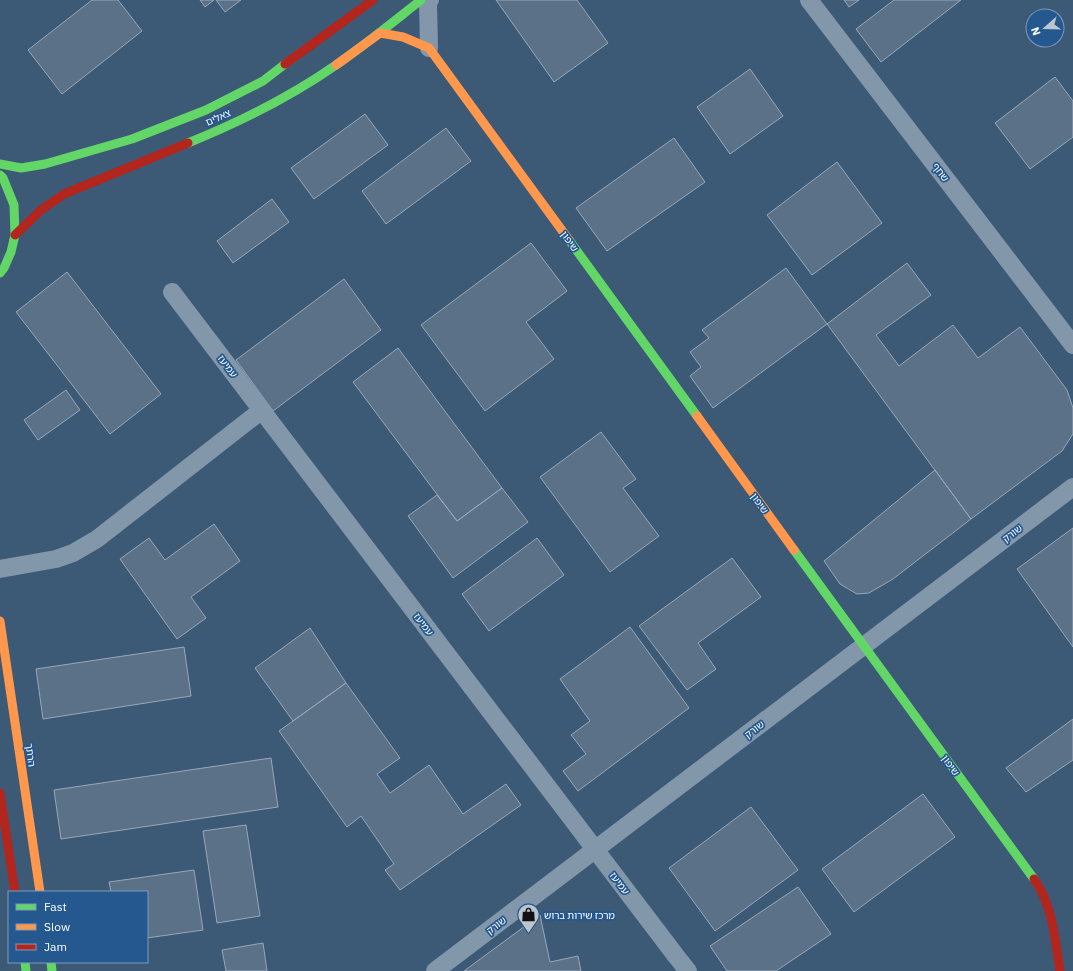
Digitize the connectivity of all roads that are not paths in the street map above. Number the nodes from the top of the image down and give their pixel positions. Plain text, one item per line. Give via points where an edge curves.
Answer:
1 (373, 0) edge
2 (421, 0) edge
3 (430, 0) edge
4 (809, 0) edge
5 (429, 48) junction
6 (336, 65) junction
7 (0, 164) edge
8 (0, 175) edge
9 (15, 235) junction
10 (0, 274) edge
11 (172, 292) dead end
12 (1073, 345) edge
13 (262, 410) junction
14 (1073, 487) edge
15 (0, 569) edge
16 (0, 621) edge
17 (864, 646) junction
18 (0, 793) edge
19 (595, 850) junction
20 (15, 891) edge
21 (40, 891) edge
22 (435, 971) edge
23 (688, 971) edge
24 (1060, 971) edge

1 - 7 street, צאלים via 263,81 206,110 132,139 45,164 20,168
2 - 6 street, צאלים
3 - 5 street
4 - 12 street, שחף
5 - 6 street via 403,37 380,33
5 - 17 street, שיפון
6 - 9 street, צאלים via 274,103 224,128 64,194 41,210
8 - 9 street via 14,205
9 - 10 street via 11,252
11 - 13 street, עמיעז
13 - 15 street via 97,539 73,553 56,559
13 - 19 street, עמיעז
14 - 17 street, שורק
16 - 21 street, הרתך
17 - 19 street, שורק
17 - 24 street, שיפון via 1038,884 1051,916
18 - 20 street
19 - 22 street, שורק
19 - 23 street, עמיעז

